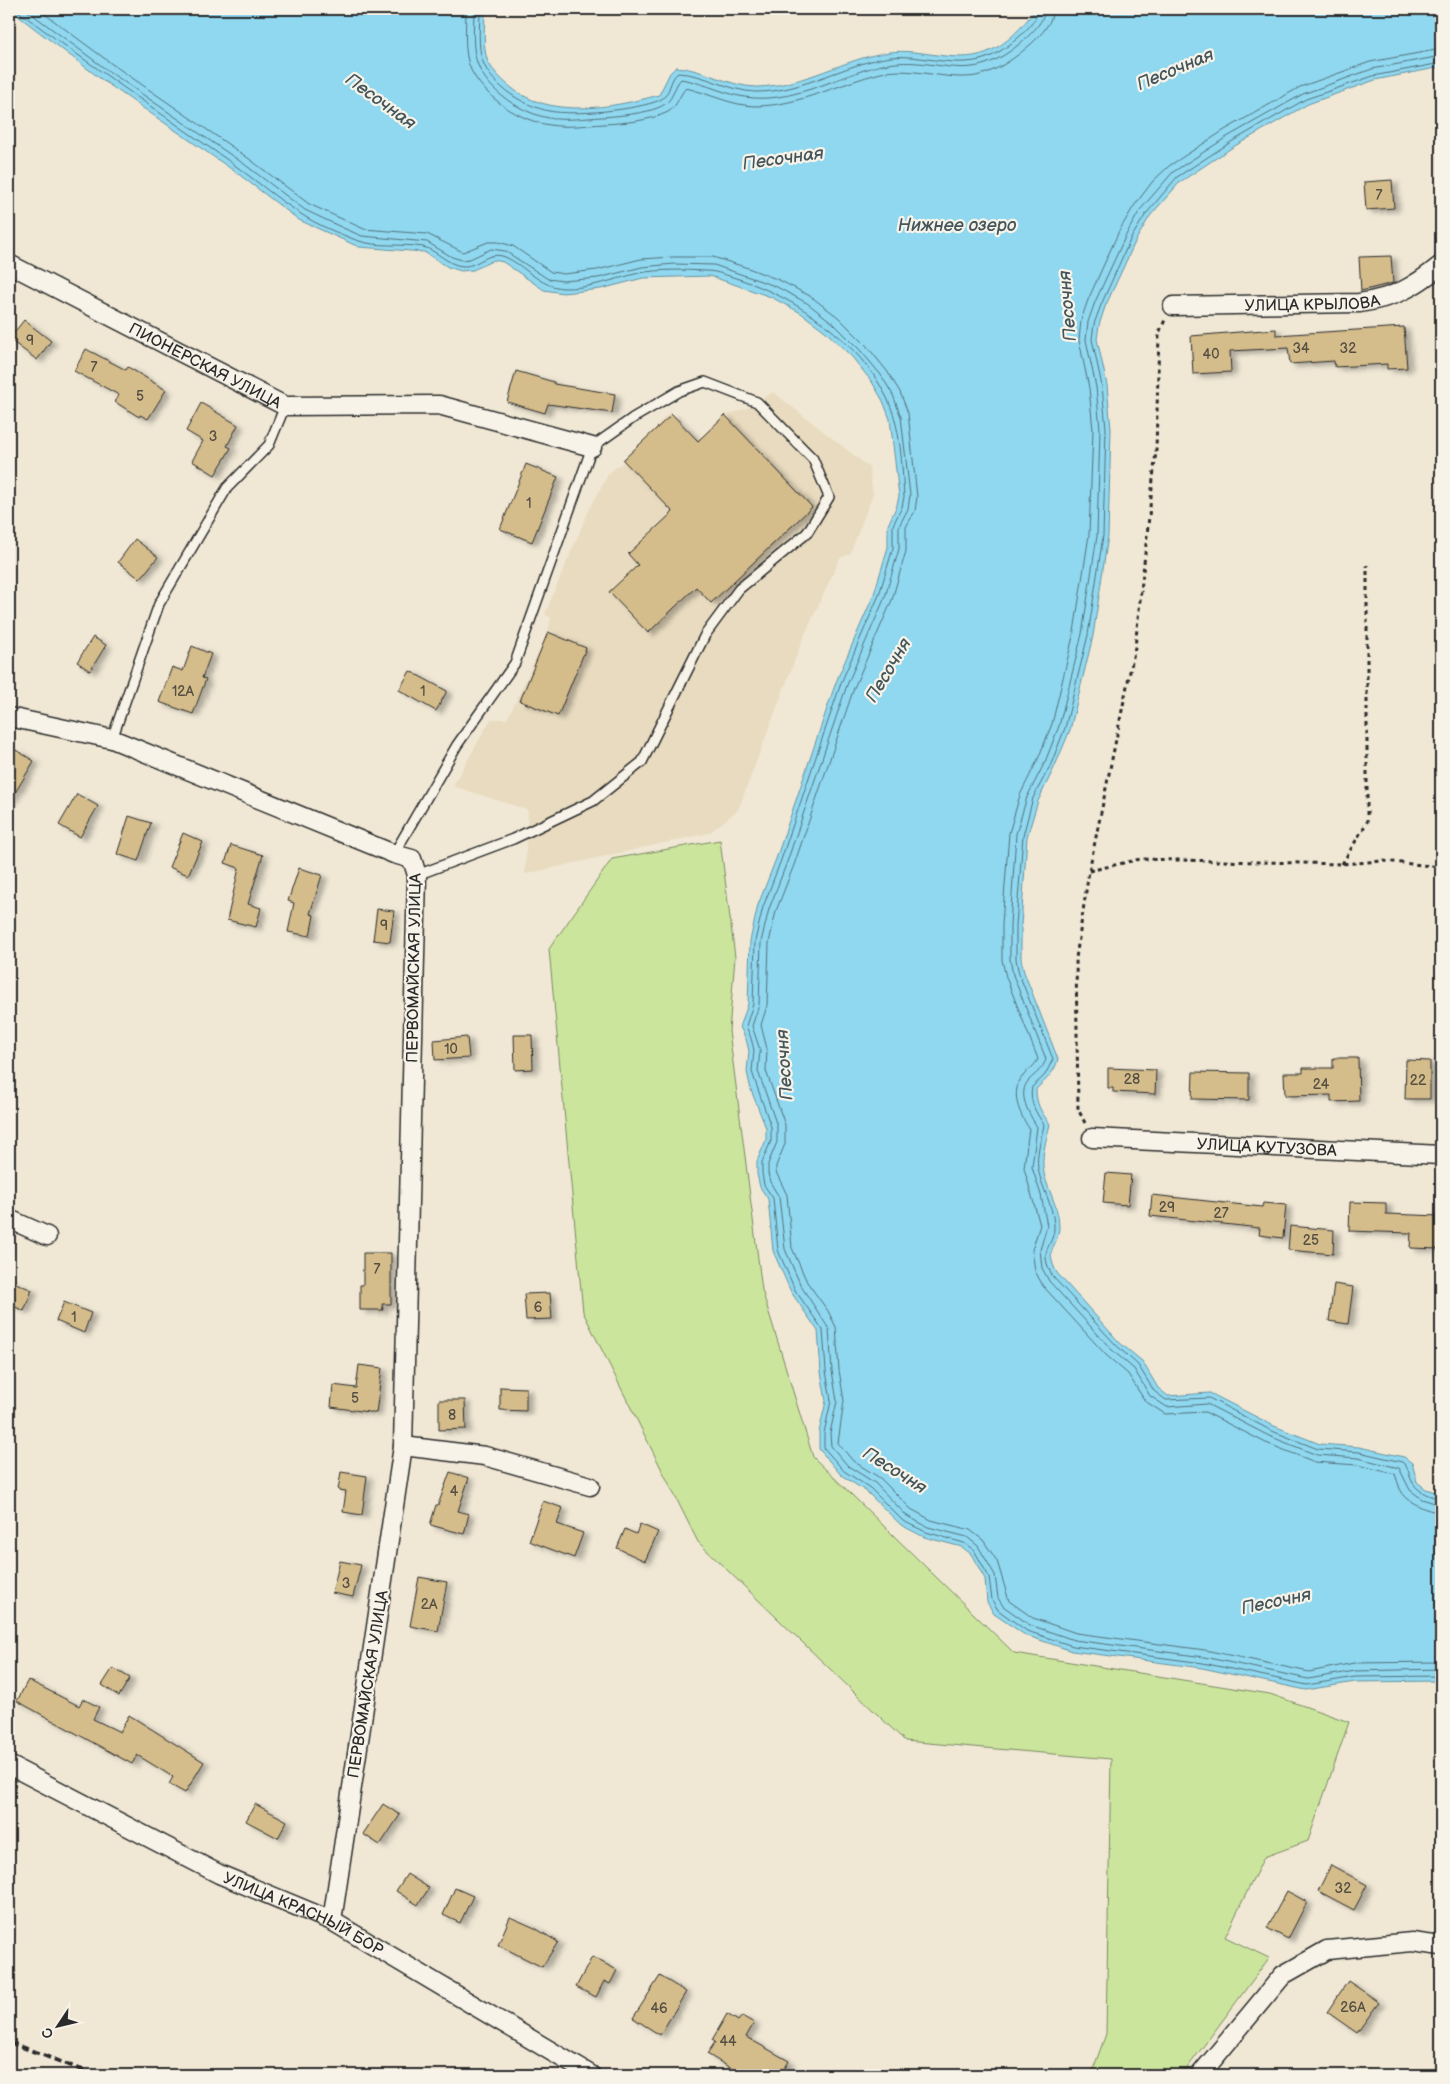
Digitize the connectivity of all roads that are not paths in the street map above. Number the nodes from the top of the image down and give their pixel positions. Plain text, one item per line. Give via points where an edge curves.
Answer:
1 (9, 264) edge
2 (1441, 265) edge
3 (1173, 306) road end
4 (285, 406) junction
5 (592, 447) junction
6 (9, 717) edge
7 (112, 739) junction
8 (394, 854) junction
9 (417, 874) junction
10 (1092, 1138) road end
11 (1441, 1155) edge
12 (9, 1219) edge
13 (47, 1236) dead end
14 (403, 1446) junction
15 (590, 1486) dead end
16 (9, 1765) edge
17 (332, 1921) junction
18 (1441, 1946) edge
19 (591, 2075) edge
20 (1200, 2075) edge

1 - 4 street, ПИОНЕРСКАЯ УЛИЦА
2 - 3 street, УЛИЦА КРЫЛОВА via 1403,292 1382,300
4 - 5 street, ПИОНЕРСКАЯ УЛИЦА via 439,405
4 - 7 lane via 269,445 227,488 159,604
5 - 8 lane via 516,663 457,745
5 - 9 lane via 679,391 704,382 757,402 813,459 829,497 807,533 739,589 705,635 642,762 594,801 513,839
6 - 7 street, ПЕРВОМАЙСКАЯ УЛИЦА
7 - 8 street, ПЕРВОМАЙСКАЯ УЛИЦА
8 - 9 street, ПЕРВОМАЙСКАЯ УЛИЦА via 412,859
9 - 14 street, ПЕРВОМАЙСКАЯ УЛИЦА
10 - 11 street, УЛИЦА КУТУЗОВА
12 - 13 street
14 - 15 street via 485,1456
14 - 17 street, ПЕРВОМАЙСКАЯ УЛИЦА
16 - 17 street, УЛИЦА КРАСНЫЙ БОР via 219,1874
17 - 19 street, УЛИЦА КРАСНЫЙ БОР
18 - 20 street via 1412,1942 1327,1950 1283,1975

